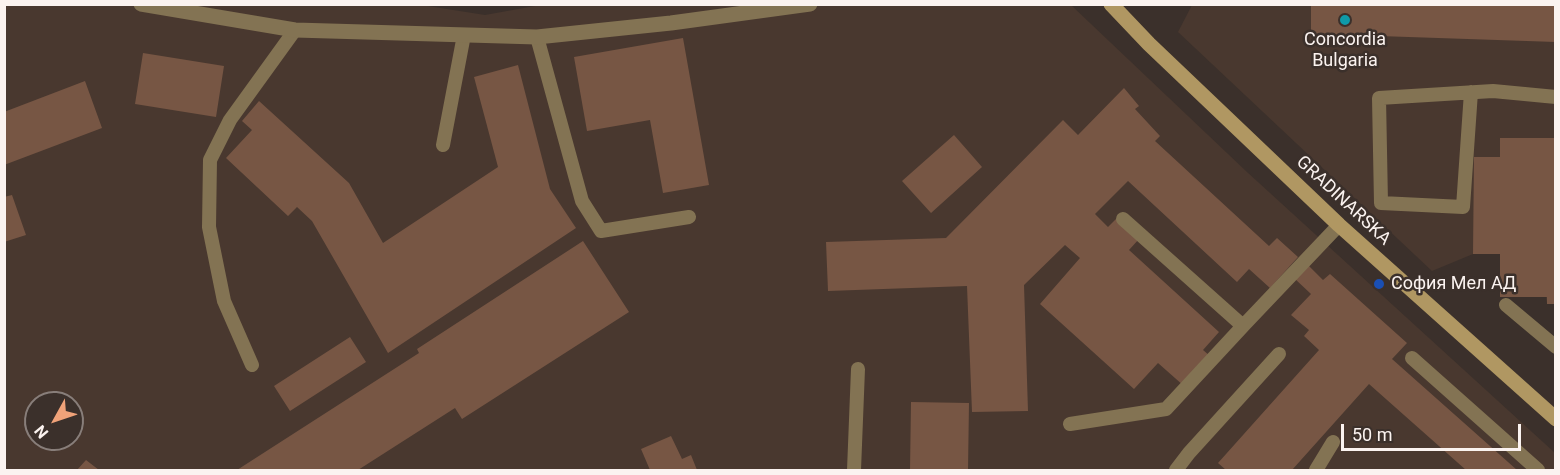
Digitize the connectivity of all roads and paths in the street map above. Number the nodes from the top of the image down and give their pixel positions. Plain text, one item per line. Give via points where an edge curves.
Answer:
1 (141, 4) edge
2 (810, 4) edge
3 (1111, 4) edge
4 (295, 30) junction
5 (464, 35) junction
6 (537, 37) junction
7 (1471, 92) junction
8 (1556, 97) edge
9 (443, 145) dead end
10 (689, 217) dead end
11 (1123, 219) dead end
12 (1339, 225) junction
13 (1506, 305) dead end
14 (1243, 326) junction
15 (1556, 347) edge
16 (1279, 354) dead end
17 (1412, 358) dead end
18 (252, 365) dead end
19 (858, 369) dead end
20 (1556, 419) edge
21 (1070, 424) dead end
22 (1333, 442) dead end
23 (854, 471) edge
24 (1176, 471) edge
25 (1316, 471) edge
26 (1539, 471) edge

1 - 4 street
2 - 6 street
3 - 12 street, GRADINARSKA
4 - 5 street
4 - 18 lane via 230,120 210,160 209,227 224,301
5 - 6 street
5 - 9 lane
6 - 10 lane via 582,201 601,231
7 - 7 lane via 1379,98 1381,203 1463,207
7 - 8 lane
11 - 14 lane
12 - 14 lane
12 - 20 street, GRADINARSKA
13 - 15 lane
14 - 21 lane via 1166,409
16 - 24 lane
17 - 26 lane
19 - 23 lane
22 - 25 lane

